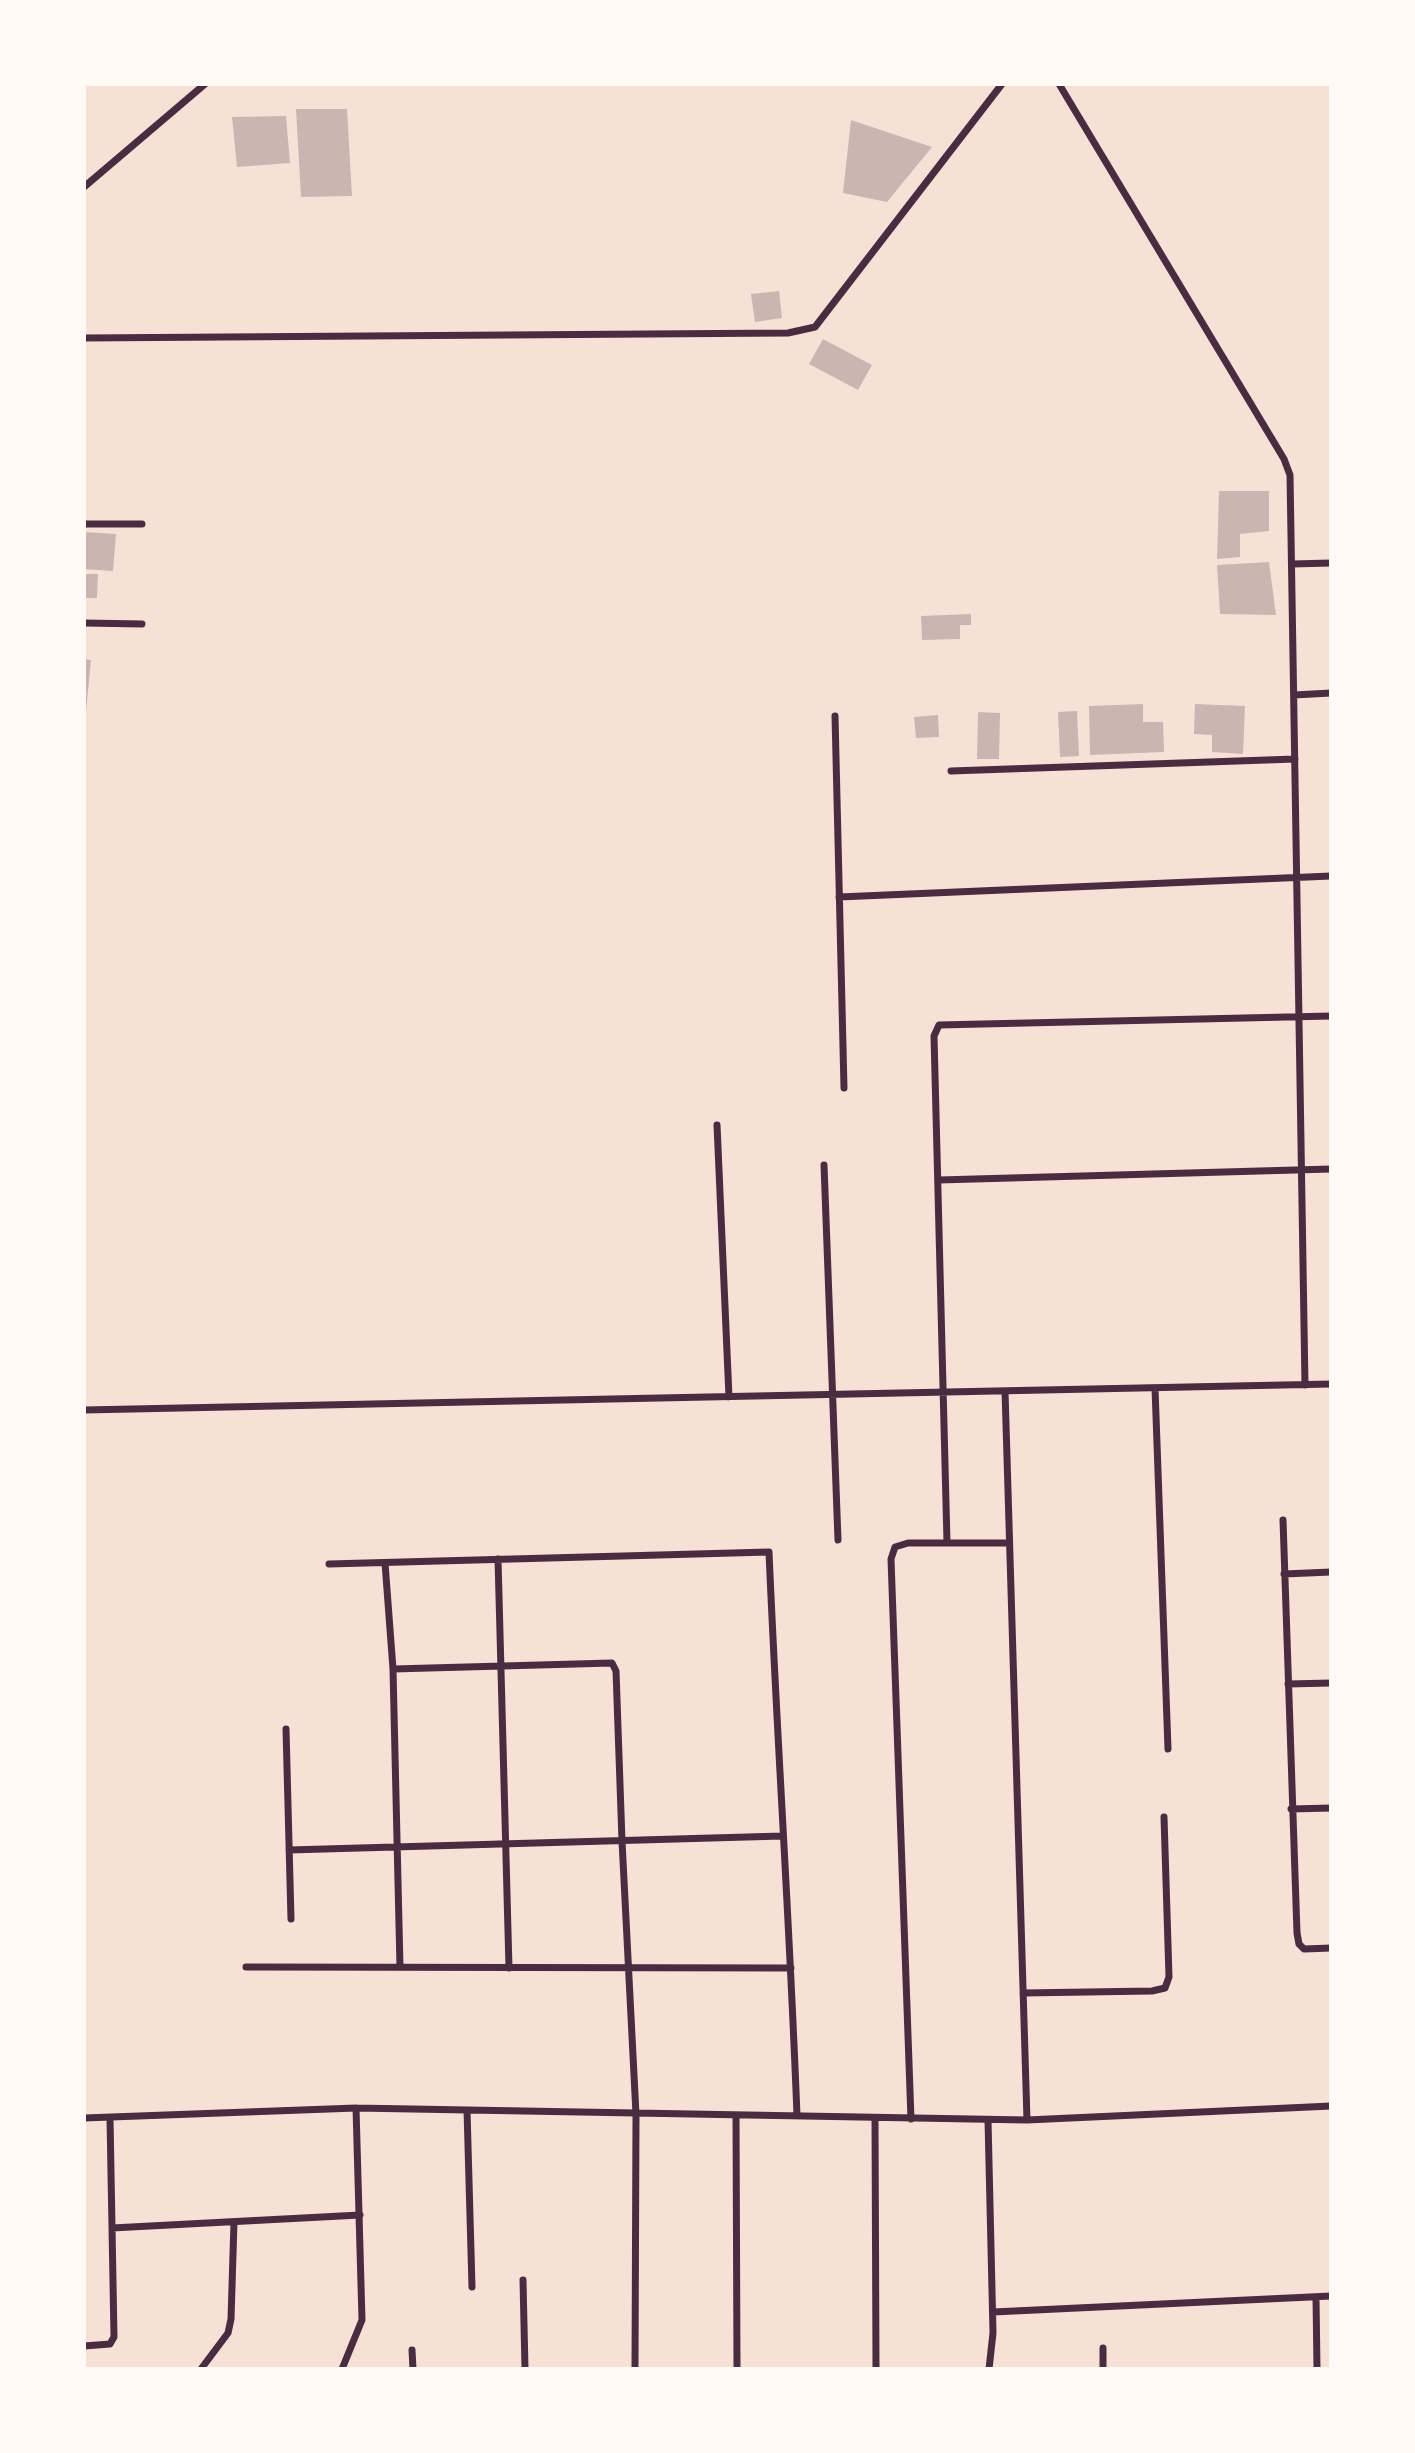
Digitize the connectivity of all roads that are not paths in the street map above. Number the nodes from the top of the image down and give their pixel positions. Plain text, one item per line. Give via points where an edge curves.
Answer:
1 (205, 84) edge
2 (1002, 84) edge
3 (1059, 84) edge
4 (84, 187) edge
5 (84, 338) edge
6 (142, 523) dead end
7 (84, 524) edge
8 (1331, 563) edge
9 (1292, 564) junction
10 (84, 623) edge
11 (142, 624) dead end
12 (1331, 693) edge
13 (1294, 695) junction
14 (835, 716) dead end
15 (1295, 760) junction
16 (951, 771) dead end
17 (1331, 876) edge
18 (1296, 877) junction
19 (839, 897) junction
20 (1331, 1016) edge
21 (1298, 1017) junction
22 (844, 1088) dead end
23 (717, 1125) dead end
24 (824, 1165) dead end
25 (1300, 1170) junction
26 (1331, 1170) edge
27 (939, 1180) junction
28 (1331, 1384) edge
29 (1306, 1385) junction
30 (1154, 1388) junction
31 (1004, 1391) junction
32 (944, 1392) junction
33 (833, 1394) junction
34 (729, 1397) junction
35 (84, 1410) edge
36 (1283, 1520) dead end
37 (838, 1540) dead end
38 (947, 1542) junction
39 (1009, 1543) junction
40 (498, 1559) junction
41 (385, 1563) junction
42 (329, 1564) dead end
43 (1331, 1572) edge
44 (1284, 1574) junction
45 (501, 1666) junction
46 (393, 1669) junction
47 (1331, 1683) edge
48 (1288, 1684) junction
49 (286, 1729) dead end
50 (1168, 1749) dead end
51 (1331, 1808) edge
52 (1291, 1810) junction
53 (1164, 1817) dead end
54 (782, 1836) junction
55 (622, 1841) junction
56 (506, 1844) junction
57 (397, 1846) junction
58 (289, 1850) junction
59 (291, 1919) dead end
60 (1331, 1948) edge
61 (246, 1967) dead end
62 (400, 1967) junction
63 (509, 1968) junction
64 (629, 1968) junction
65 (791, 1968) junction
66 (1023, 1993) junction
67 (1331, 2106) edge
68 (356, 2108) junction
69 (467, 2110) junction
70 (636, 2113) junction
71 (736, 2115) junction
72 (797, 2116) junction
73 (84, 2118) edge
74 (110, 2118) junction
75 (875, 2118) junction
76 (911, 2119) junction
77 (988, 2120) junction
78 (1027, 2120) junction
79 (360, 2216) junction
80 (234, 2222) junction
81 (112, 2228) junction
82 (523, 2280) dead end
83 (471, 2287) dead end
84 (1331, 2296) edge
85 (1315, 2297) junction
86 (993, 2312) junction
87 (84, 2346) edge
88 (1103, 2348) dead end
89 (412, 2350) dead end
90 (201, 2369) edge
91 (342, 2369) edge
92 (412, 2369) edge
93 (525, 2369) edge
94 (635, 2369) edge
95 (737, 2369) edge
96 (876, 2369) edge
97 (989, 2369) edge
98 (1103, 2369) edge
99 (1317, 2369) edge

1 - 4 street
2 - 5 street via 815,327 788,332
3 - 9 street via 1284,459 1290,475
6 - 7 street
8 - 9 street
9 - 13 street
10 - 11 street
12 - 13 street
13 - 15 street
14 - 19 street
15 - 16 street
15 - 18 street
17 - 18 street
18 - 19 street
18 - 21 street
19 - 22 street
20 - 21 street
21 - 25 street
21 - 27 street via 939,1025 934,1036
23 - 34 street
24 - 33 street
25 - 26 street
25 - 27 street
25 - 29 street
27 - 32 street
28 - 29 street
29 - 30 street
30 - 31 street
30 - 50 street
31 - 32 street
31 - 39 street
32 - 33 street
32 - 38 street
33 - 34 street
33 - 37 street
34 - 35 street
36 - 44 street
38 - 39 street
38 - 76 street via 908,1543 895,1547 891,1559
39 - 66 street
40 - 41 street
40 - 45 street
40 - 54 street via 769,1552
41 - 42 street
41 - 46 street
43 - 44 street
44 - 48 street
45 - 46 street
45 - 55 street via 612,1663 616,1671
45 - 56 street
46 - 57 street
47 - 48 street
48 - 52 street
49 - 58 street
51 - 52 street
52 - 60 street via 1299,1944 1304,1949
53 - 66 street via 1169,1977 1165,1988 1152,1992
54 - 55 street
54 - 65 street
55 - 56 street
55 - 64 street
56 - 57 street
56 - 63 street
57 - 58 street
57 - 62 street
58 - 59 street
61 - 62 street
62 - 63 street
63 - 64 street
64 - 65 street
64 - 70 street
65 - 72 street
66 - 78 street
67 - 78 street
68 - 69 street
68 - 74 street
68 - 79 street
69 - 70 street
69 - 83 street
70 - 71 street
70 - 94 street
71 - 72 street
71 - 95 street
72 - 75 street
73 - 74 street
74 - 81 street
75 - 76 street
75 - 96 street
76 - 77 street
77 - 78 street
77 - 86 street
79 - 80 street
79 - 91 street via 362,2320
80 - 81 street
80 - 90 street via 228,2333
81 - 87 street via 114,2337 110,2344
82 - 93 street
84 - 85 street
85 - 86 street
85 - 99 street
86 - 97 street
88 - 98 street
89 - 92 street

